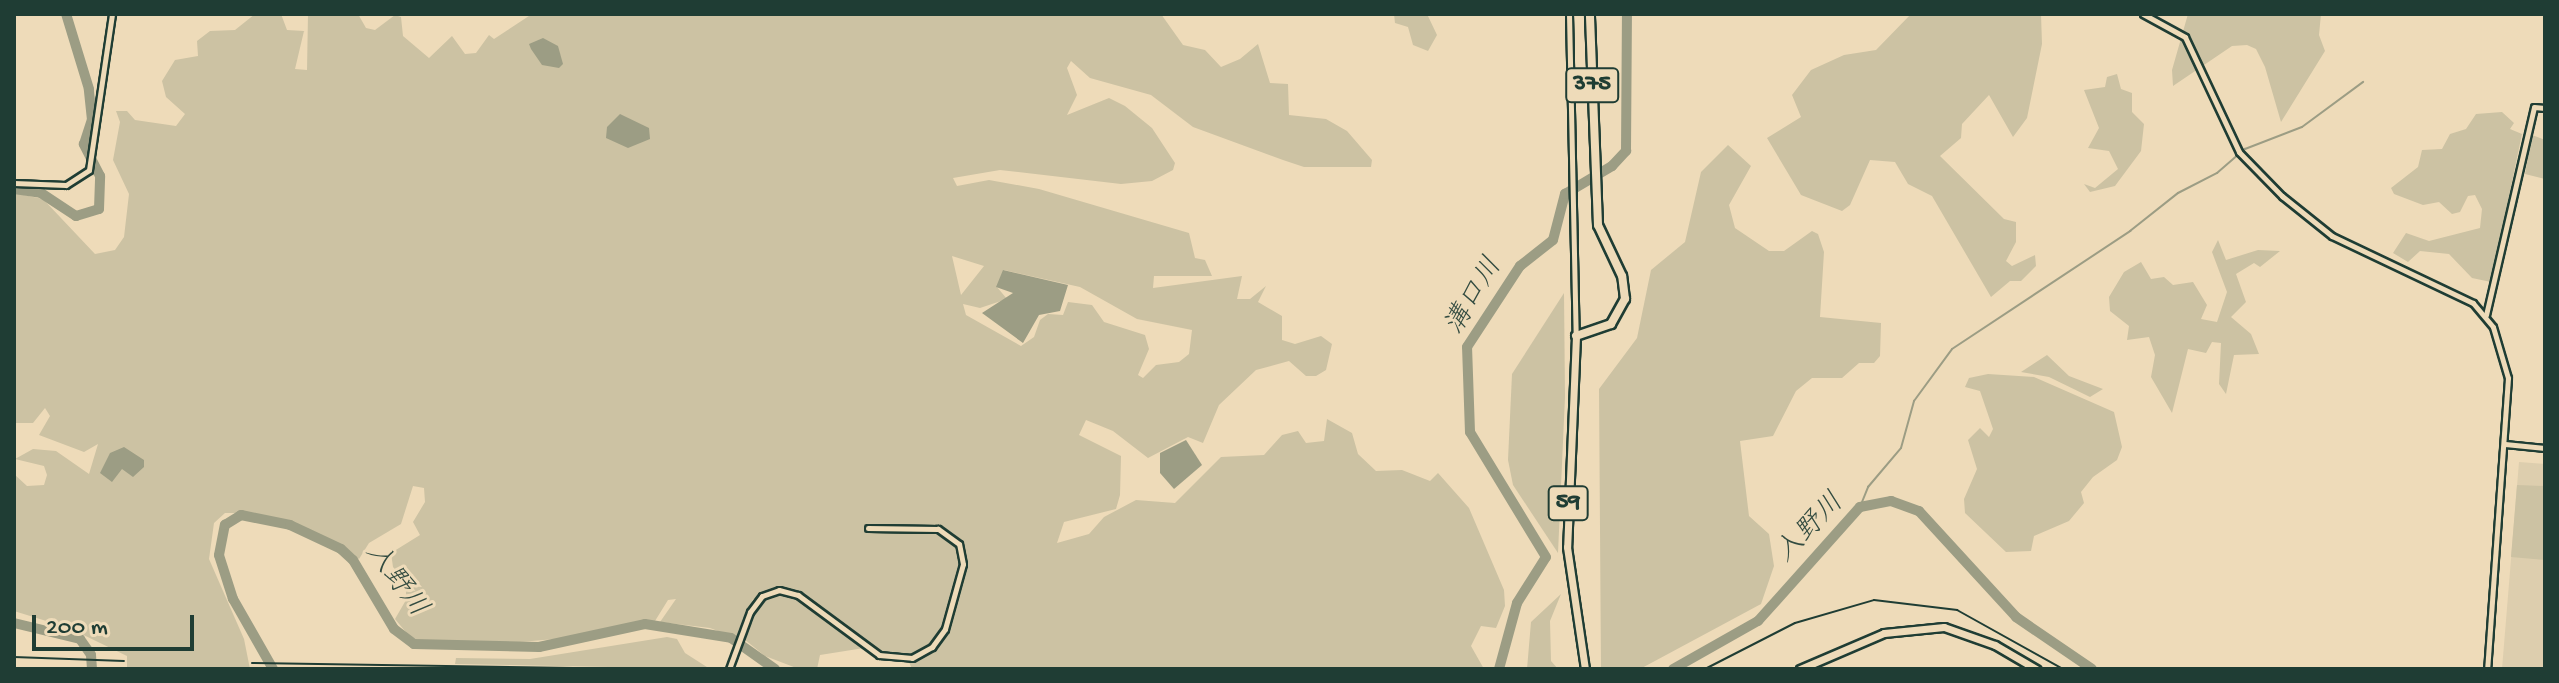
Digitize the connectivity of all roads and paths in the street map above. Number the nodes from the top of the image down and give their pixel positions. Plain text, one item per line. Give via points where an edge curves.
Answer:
1 (112, 14) edge
2 (1569, 14) edge
3 (1590, 14) edge
4 (2143, 14) edge
5 (2545, 108) edge
6 (14, 183) edge
7 (2486, 315) junction
8 (1576, 336) junction
9 (2505, 444) junction
10 (2545, 448) edge
11 (868, 528) dead end
12 (729, 669) edge
13 (1585, 669) edge
14 (1800, 669) edge
15 (2036, 669) edge
16 (2487, 669) edge

1 - 6 street via 92,165 80,180 66,185
2 - 8 street
3 - 8 highway, 375 via 1597,214 1603,242 1623,280 1625,299 1611,324
4 - 7 street via 2185,37 2245,162 2307,218 2332,236 2457,294
5 - 7 street via 2534,107
7 - 9 street via 2506,362
8 - 13 main road, 59 via 1567,547
9 - 10 street
9 - 16 street via 2485,634
11 - 12 street via 938,529 962,550 945,629 927,652 903,659 879,655 785,591 762,596
14 - 15 main road via 1884,633 1944,627 1981,638

